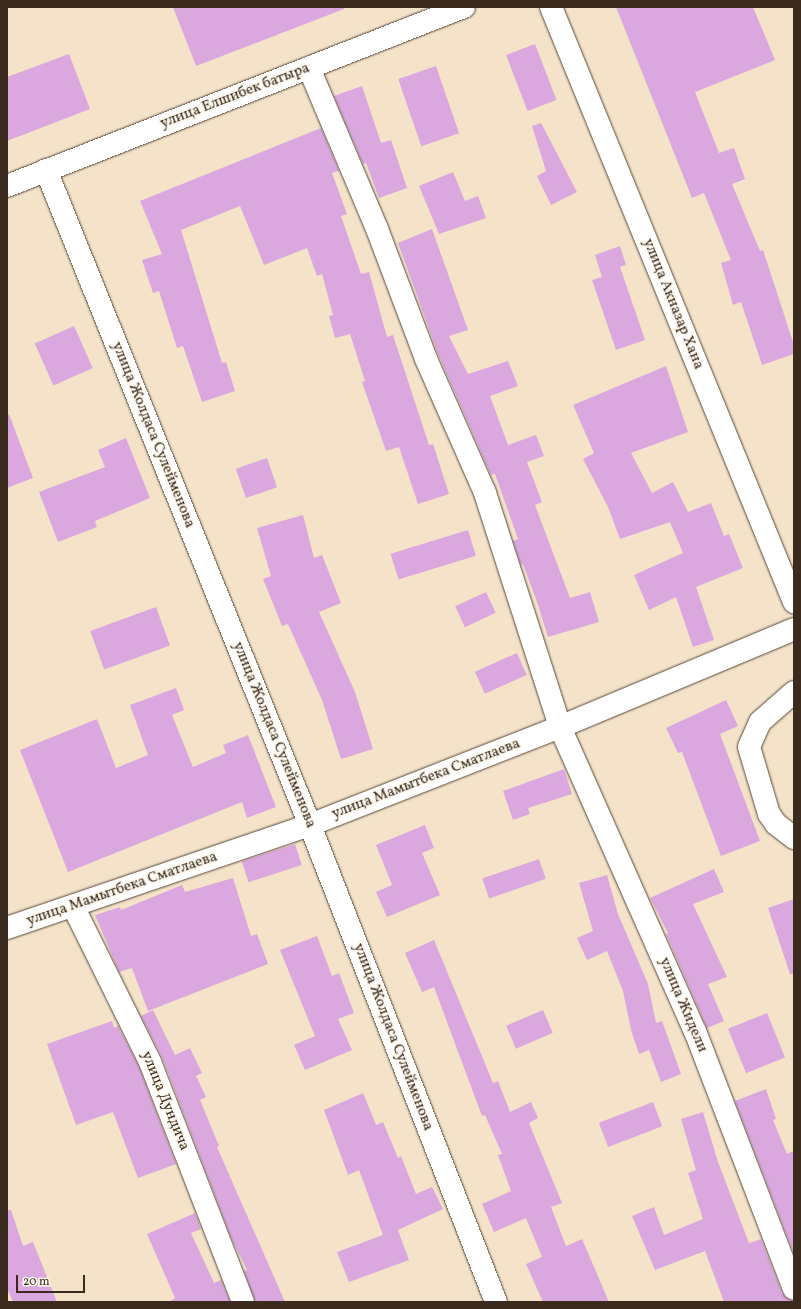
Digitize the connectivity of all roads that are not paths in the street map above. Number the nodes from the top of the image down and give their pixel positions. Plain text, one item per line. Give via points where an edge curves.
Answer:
1 (464, 7) edge
2 (551, 7) edge
3 (309, 68) junction
4 (46, 170) junction
5 (7, 186) edge
6 (794, 602) edge
7 (794, 628) edge
8 (794, 692) edge
9 (560, 727) junction
10 (310, 825) junction
11 (794, 838) edge
12 (73, 906) junction
13 (7, 928) edge
14 (794, 1289) edge
15 (243, 1302) edge
16 (496, 1302) edge

1 - 3 street, улица Елшибек батыра
2 - 6 street, улица Акназар Хана
3 - 4 street, улица Елшибек батыра
3 - 9 street, улица Жидели via 377,229 426,359 485,492
4 - 5 street, улица Елшибек батыра
4 - 10 street, улица Жолдаса Сулейменова
7 - 9 street, улица Мамытбека Сматлаева
8 - 11 street via 760,722 749,747 769,814 776,824
9 - 10 street, улица Мамытбека Сматлаева
9 - 14 street, улица Жидели via 695,1031
10 - 12 street, улица Мамытбека Сматлаева
10 - 16 street, улица Жолдаса Сулейменова
12 - 13 street, улица Мамытбека Сматлаева
12 - 15 street, улица Дундича via 150,1062

